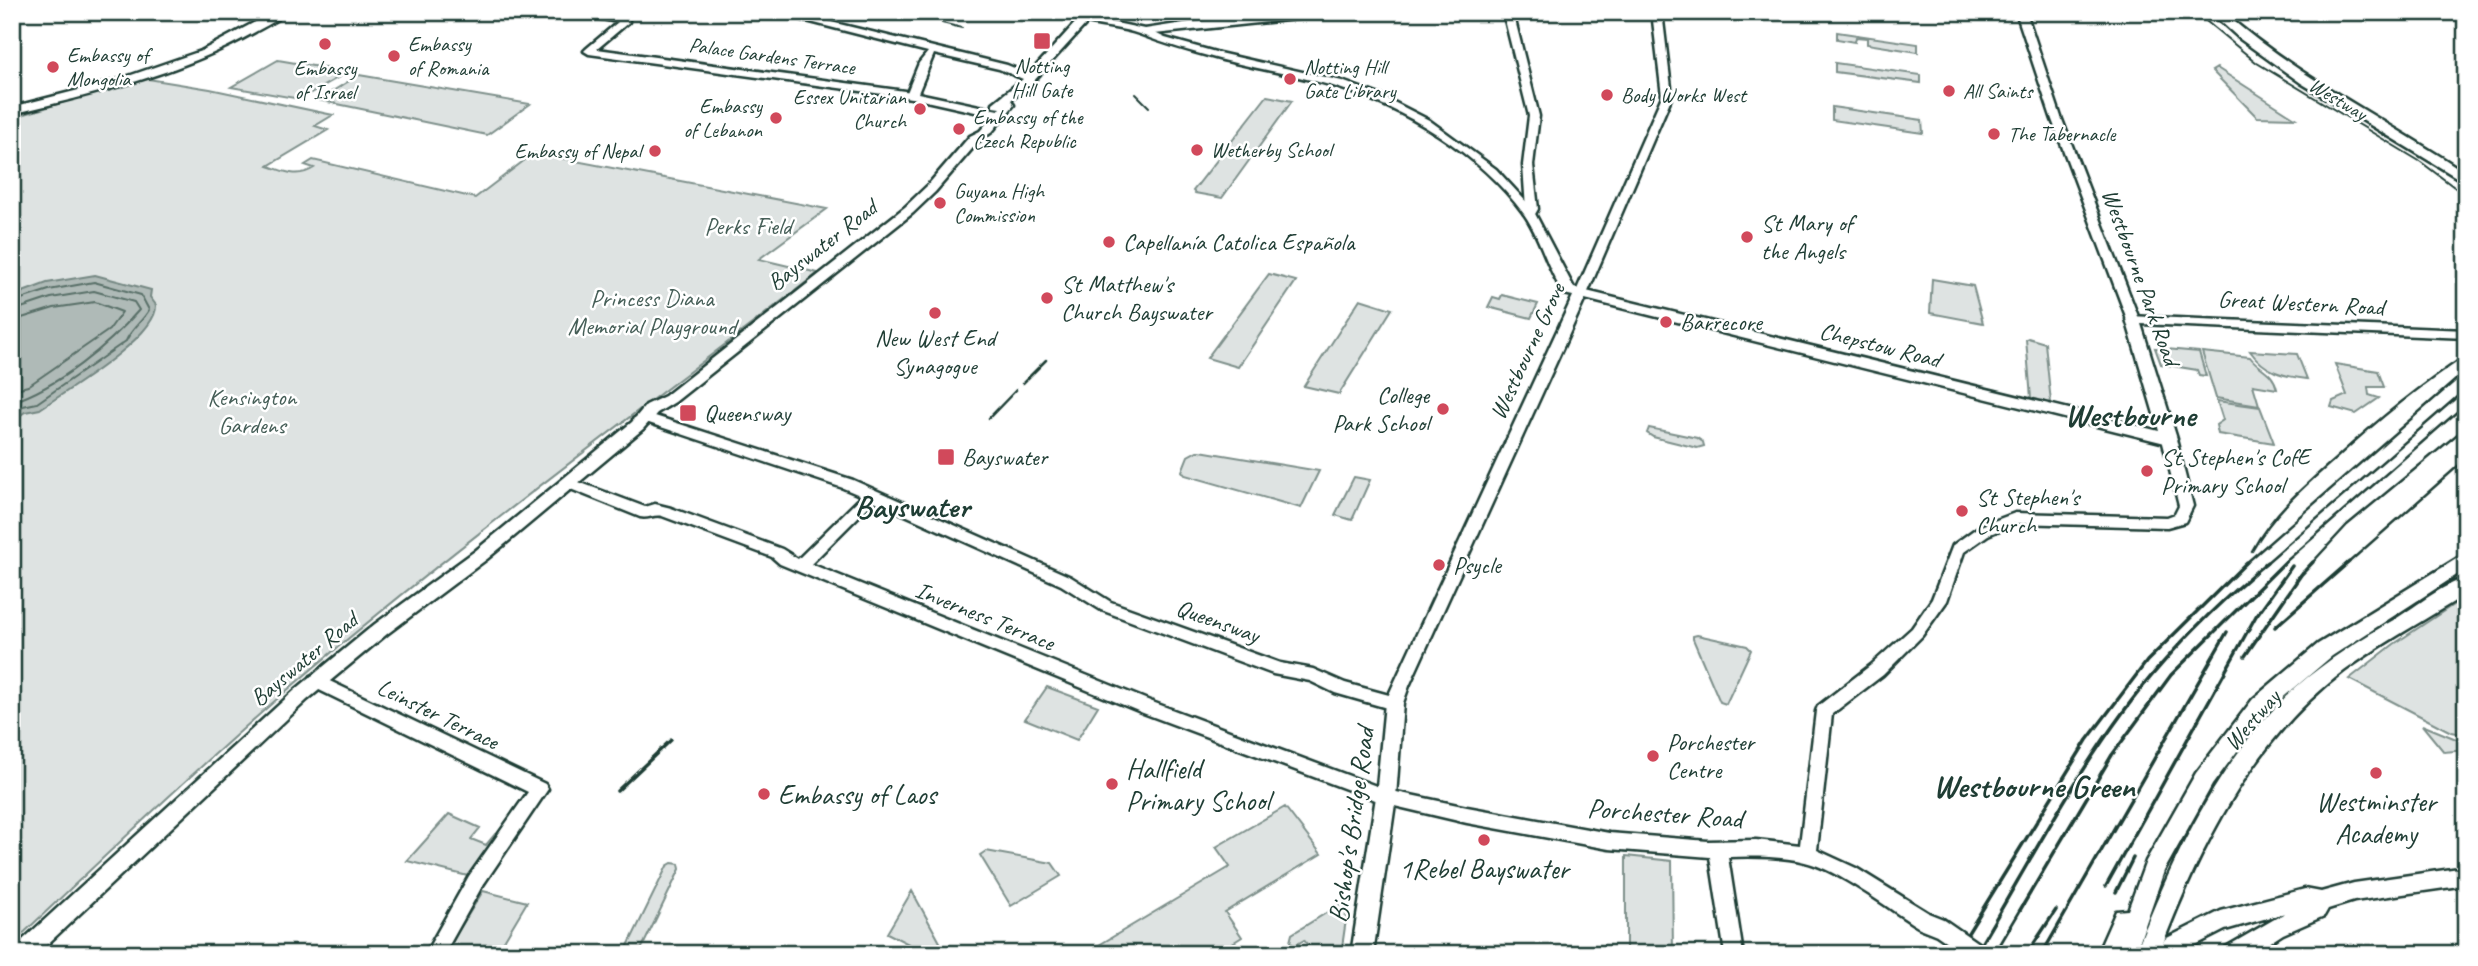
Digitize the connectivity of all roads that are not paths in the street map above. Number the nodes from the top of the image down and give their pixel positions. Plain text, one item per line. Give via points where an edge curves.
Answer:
1 (282, 12) edge
2 (568, 12) edge
3 (776, 12) edge
4 (1334, 12) edge
5 (1508, 12) edge
6 (1657, 12) edge
7 (2021, 12) edge
8 (2216, 12) edge
9 (2226, 12) edge
10 (1081, 18) edge
11 (1145, 32) junction
12 (928, 51) junction
13 (1026, 76) junction
14 (912, 95) junction
15 (12, 112) edge
16 (995, 114) junction
17 (2466, 169) edge
18 (2466, 179) edge
19 (1530, 189) junction
20 (1512, 193) junction
21 (1530, 214) junction
22 (1581, 294) junction
23 (2133, 318) junction
24 (2465, 334) edge
25 (642, 421) junction
26 (2169, 439) junction
27 (568, 483) junction
28 (872, 495) junction
29 (2466, 559) edge
30 (800, 566) junction
31 (2466, 584) edge
32 (317, 681) junction
33 (1394, 703) junction
34 (1386, 797) junction
35 (1718, 849) junction
36 (1808, 854) junction
37 (2154, 868) junction
38 (2466, 876) edge
39 (2320, 901) junction
40 (1925, 921) junction
41 (2164, 951) edge
42 (22, 954) edge
43 (434, 954) edge
44 (1362, 954) edge
45 (1734, 954) edge
46 (1965, 954) edge
47 (1979, 954) edge
48 (2109, 954) edge
49 (2123, 954) edge
50 (2233, 954) edge

1 - 15 main road via 226,44
2 - 14 main road, Palace Gardens Terrace via 626,20 589,51
3 - 12 main road
4 - 11 main road
5 - 19 main road via 1534,116
6 - 22 main road, Westbourne Grove via 1667,96
7 - 23 main road, Westbourne Park Road
8 - 18 highway, Westway via 2283,65
9 - 17 highway, Westway via 2256,39 2303,70
10 - 11 main road
10 - 13 main road
11 - 20 main road via 1161,40 1324,79 1391,106 1449,138
12 - 13 main road via 1003,66
12 - 14 main road
13 - 16 main road via 1006,101 1008,105
14 - 16 main road, Palace Gardens Terrace
16 - 25 main road, Bayswater Road via 971,135 974,139 909,211
19 - 20 main road
19 - 21 main road
20 - 21 main road
21 - 22 main road via 1561,280 1569,291
22 - 26 main road, Chepstow Road
22 - 33 main road, Westbourne Grove
23 - 24 main road, Great Western Road
23 - 26 main road, Westbourne Park Road
25 - 27 main road, Bayswater Road
25 - 28 main road, Queensway via 827,476
26 - 36 main road, Westbourne Park Road via 2186,506 2180,519 2015,518 1983,531 1958,549 1939,601 1917,632 1825,711
27 - 30 main road, Inverness Terrace via 645,513 655,509 666,512
27 - 32 main road, Bayswater Road
28 - 30 main road
28 - 33 main road, Queensway via 1066,581 1106,606 1279,669 1301,671
29 - 37 highway, Westway via 2325,650 2260,705 2204,779
30 - 34 main road, Inverness Terrace via 1149,708
31 - 41 highway, Westway via 2334,668 2253,752 2223,793 2176,880
32 - 42 main road, Bayswater Road
32 - 43 main road, Leinster Terrace via 539,789 475,882
33 - 34 main road, Bishop's Bridge Road
34 - 35 main road, Porchester Road via 1609,841
34 - 44 main road, Bishop's Bridge Road
35 - 36 main road, Porchester Road
35 - 45 main road
36 - 40 main road, Porchester Road via 1850,874
37 - 48 highway
37 - 49 highway, Westway
38 - 39 main road
39 - 41 main road via 2305,898 2221,921
39 - 50 main road via 2317,909
40 - 46 main road
40 - 47 main road, bridge

